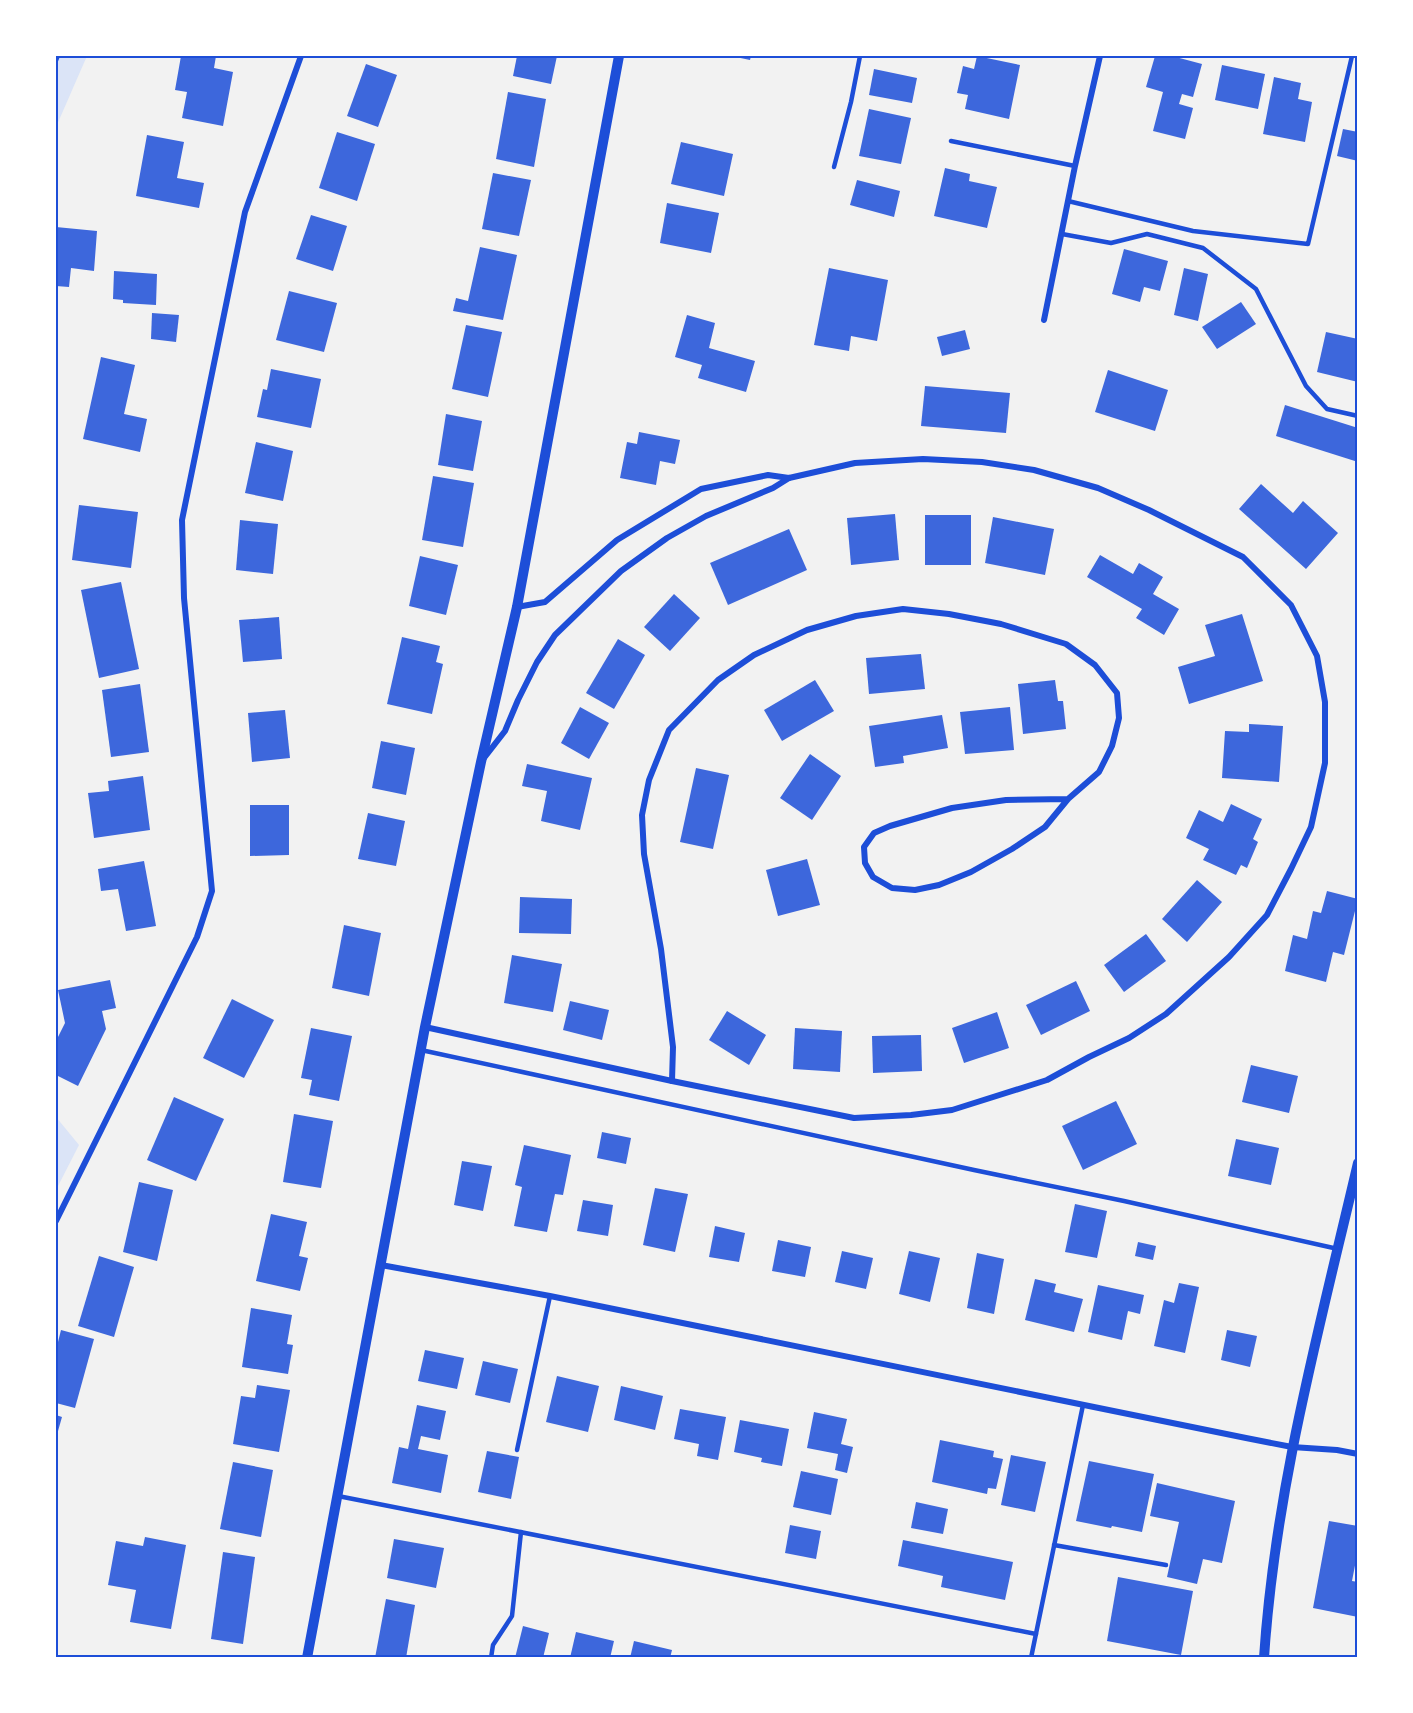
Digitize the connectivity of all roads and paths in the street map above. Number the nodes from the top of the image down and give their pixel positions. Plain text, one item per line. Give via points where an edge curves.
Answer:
1 (58, 56) edge
2 (301, 56) edge
3 (619, 56) edge
4 (860, 56) edge
5 (1101, 56) edge
6 (1352, 56) edge
7 (56, 62) edge
8 (951, 141) dead end
9 (1075, 166) junction
10 (834, 167) dead end
11 (1068, 201) junction
12 (1062, 234) junction
13 (1044, 320) dead end
14 (1358, 416) edge
15 (789, 478) junction
16 (517, 607) junction
17 (481, 762) junction
18 (1068, 799) junction
19 (425, 1027) junction
20 (421, 1050) junction
21 (672, 1081) junction
22 (1358, 1163) edge
23 (56, 1221) edge
24 (1338, 1249) junction
25 (381, 1265) junction
26 (550, 1296) junction
27 (1083, 1405) junction
28 (1292, 1447) junction
29 (517, 1450) dead end
30 (1358, 1454) edge
31 (338, 1496) junction
32 (521, 1532) junction
33 (1054, 1545) junction
34 (1166, 1565) dead end
35 (1036, 1634) junction
36 (307, 1658) edge
37 (491, 1658) edge
38 (1031, 1658) edge
39 (1264, 1658) edge

1 - 7 path
2 - 23 street via 245,212 182,520 184,598 212,891 196,937
3 - 16 street
4 - 10 lane
5 - 9 street
6 - 11 lane via 1308,244 1193,231
8 - 9 lane
9 - 11 street
11 - 12 street
12 - 13 street
12 - 14 lane via 1111,243 1147,234 1203,248 1256,289 1313,394 1327,409
15 - 16 street via 768,475 701,489 617,540 544,602
15 - 17 street via 677,532 621,571 555,635 537,662 505,731
15 - 21 street via 855,463 923,459 1034,470 1098,488 1244,557 1291,605 1317,656 1325,702 1325,763 1311,827 1267,915 1229,957 1166,1014 1130,1038 1047,1080 952,1110 854,1118
16 - 17 street
17 - 19 street
18 - 18 street via 952,808 890,826 874,833 869,840 864,848 866,863 873,878 892,888 915,890 939,885 971,872 1037,833
18 - 21 street via 1099,772 1112,746 1119,718 1117,693 1095,665 1066,644 1001,624 903,609 856,616 807,630 754,655 718,680 669,730 648,780 642,815 644,854 673,1047
19 - 20 street
19 - 21 street
20 - 24 lane
20 - 25 street
22 - 24 street
24 - 28 street
25 - 26 street
25 - 31 street
26 - 27 street
26 - 29 lane
27 - 28 street
27 - 33 lane
28 - 30 street
28 - 39 street via 1268,1603
31 - 32 lane
31 - 36 street
32 - 35 lane
32 - 37 lane via 512,1616 494,1645
33 - 34 lane
33 - 35 lane
35 - 38 lane

